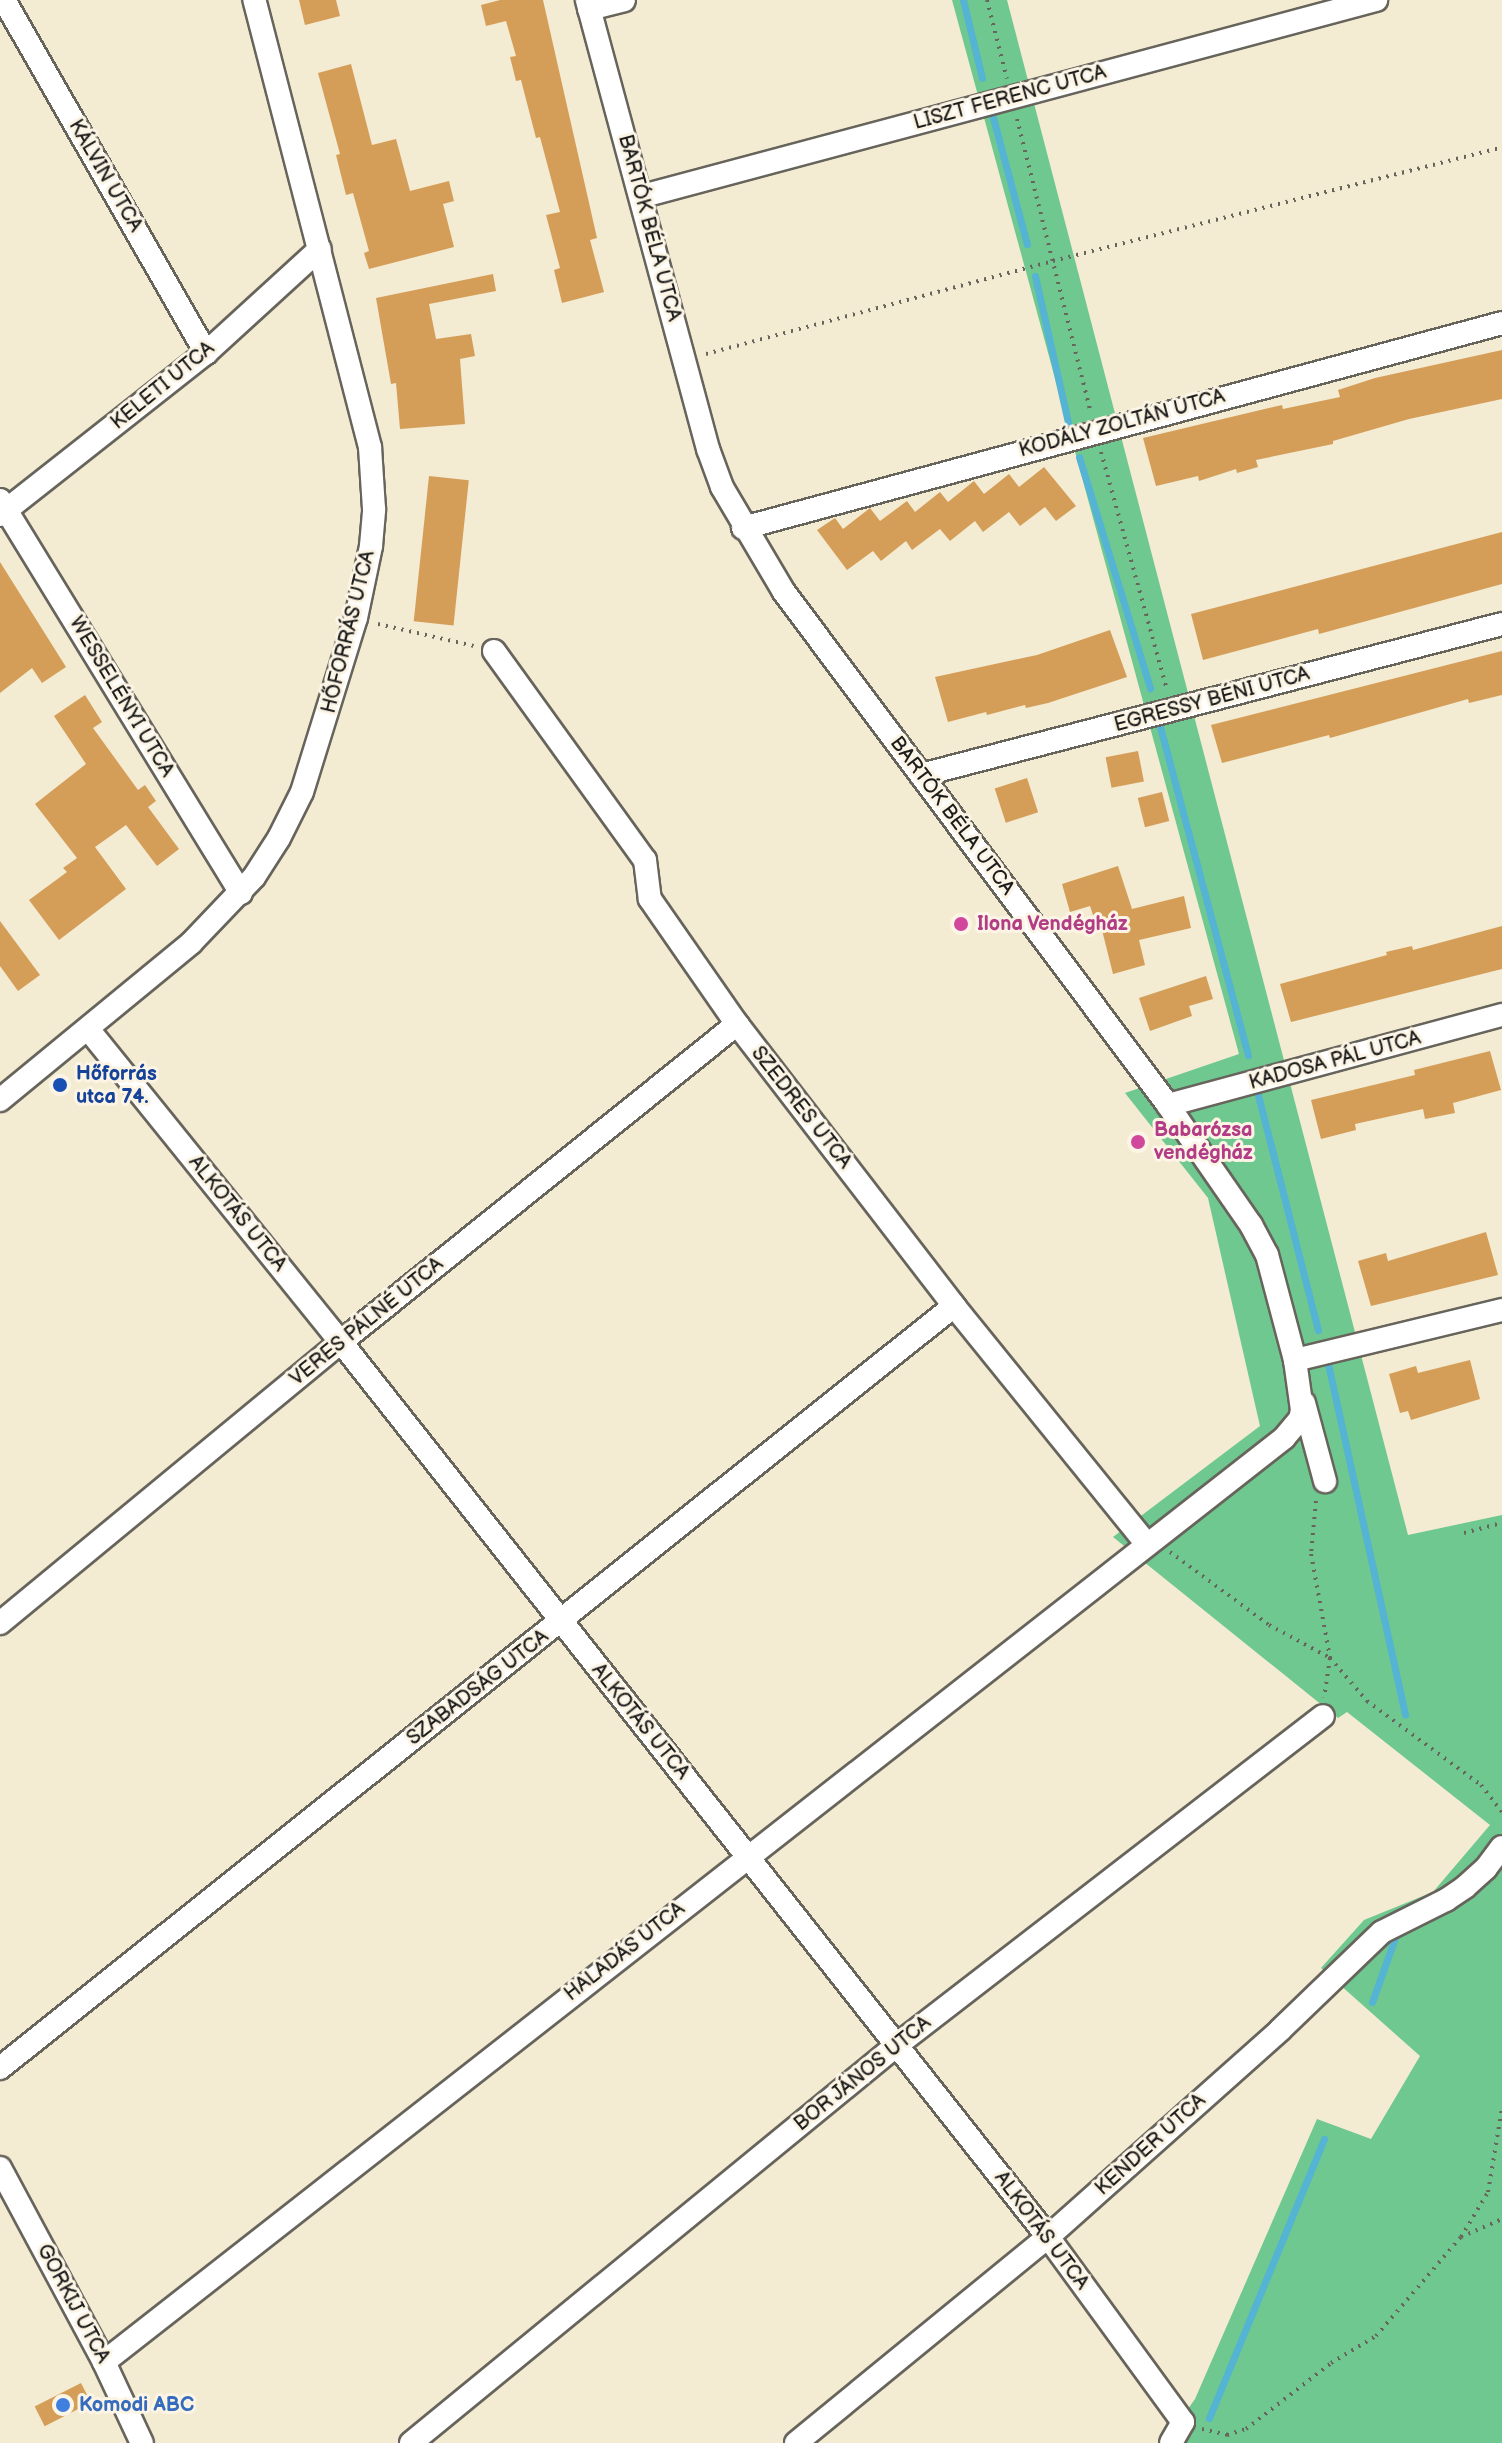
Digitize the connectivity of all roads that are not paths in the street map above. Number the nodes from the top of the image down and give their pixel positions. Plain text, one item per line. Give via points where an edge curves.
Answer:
1 (4, 0) edge
2 (254, 0) edge
3 (624, 0) edge
4 (1376, 0) edge
5 (588, 4) edge
6 (643, 196) junction
7 (320, 249) junction
8 (1502, 323) edge
9 (206, 353) junction
10 (2, 508) edge
11 (743, 528) junction
12 (1502, 624) edge
13 (494, 651) road end
14 (921, 775) junction
15 (241, 893) junction
16 (1502, 1015) edge
17 (737, 1024) junction
18 (88, 1029) junction
19 (0, 1100) edge
20 (1168, 1105) junction
21 (954, 1306) junction
22 (1502, 1310) edge
23 (341, 1342) junction
24 (1295, 1360) junction
25 (1303, 1397) junction
26 (1322, 1473) road end
27 (1149, 1541) junction
28 (0, 1623) edge
29 (561, 1623) junction
30 (1323, 1716) road end
31 (1502, 1847) edge
32 (747, 1856) junction
33 (897, 2045) junction
34 (0, 2068) edge
35 (0, 2168) edge
36 (1048, 2237) junction
37 (104, 2362) junction
38 (142, 2443) edge
39 (411, 2443) edge
40 (796, 2443) edge
41 (1171, 2443) edge

1 - 9 street, KÁLVIN UTCA
2 - 7 street, HŐFORRÁS UTCA
3 - 5 street
4 - 6 street, LISZT FERENC UTCA
5 - 6 street, BARTÓK BÉLA UTCA
6 - 11 street, BARTÓK BÉLA UTCA via 714,469
7 - 9 street, KELETI UTCA
7 - 15 street, HŐFORRÁS UTCA via 374,478 371,546 356,618 302,792 279,838
8 - 11 street, KODÁLY ZOLTÁN UTCA
9 - 10 street, KELETI UTCA
10 - 15 street, WESSELÉNYI UTCA
11 - 14 street, BARTÓK BÉLA UTCA via 784,592
12 - 14 street, EGRESSY BÉNI UTCA
13 - 17 street, SZEDRES UTCA via 645,860 650,899
14 - 20 street, BARTÓK BÉLA UTCA
15 - 18 street, HŐFORRÁS UTCA via 191,943
16 - 20 street, KADOSA PÁL UTCA
17 - 21 street, SZEDRES UTCA
17 - 23 street, VERES PÁLNÉ UTCA
18 - 19 street, HŐFORRÁS UTCA
18 - 23 street, ALKOTÁS UTCA
20 - 24 street, BARTÓK BÉLA UTCA via 1260,1241
21 - 27 street, SZEDRES UTCA
21 - 29 street, SZABADSÁG UTCA
22 - 24 street
23 - 28 street, VERES PÁLNÉ UTCA
23 - 29 street, ALKOTÁS UTCA
24 - 25 street, BARTÓK BÉLA UTCA
25 - 26 street, BARTÓK BÉLA UTCA
25 - 27 street via 1300,1419 1284,1438
27 - 32 street, HALADÁS UTCA
29 - 32 street, ALKOTÁS UTCA
29 - 34 street, SZABADSÁG UTCA
30 - 33 street, BOR JÁNOS UTCA
31 - 36 street, KENDER UTCA via 1465,1887 1382,1932
32 - 33 street, ALKOTÁS UTCA
32 - 37 street, HALADÁS UTCA
33 - 36 street, ALKOTÁS UTCA
33 - 39 street, BOR JÁNOS UTCA
35 - 37 street, GORKIJ UTCA
36 - 40 street, KENDER UTCA
36 - 41 street, ALKOTÁS UTCA via 1183,2422
37 - 38 street, GORKIJ UTCA

